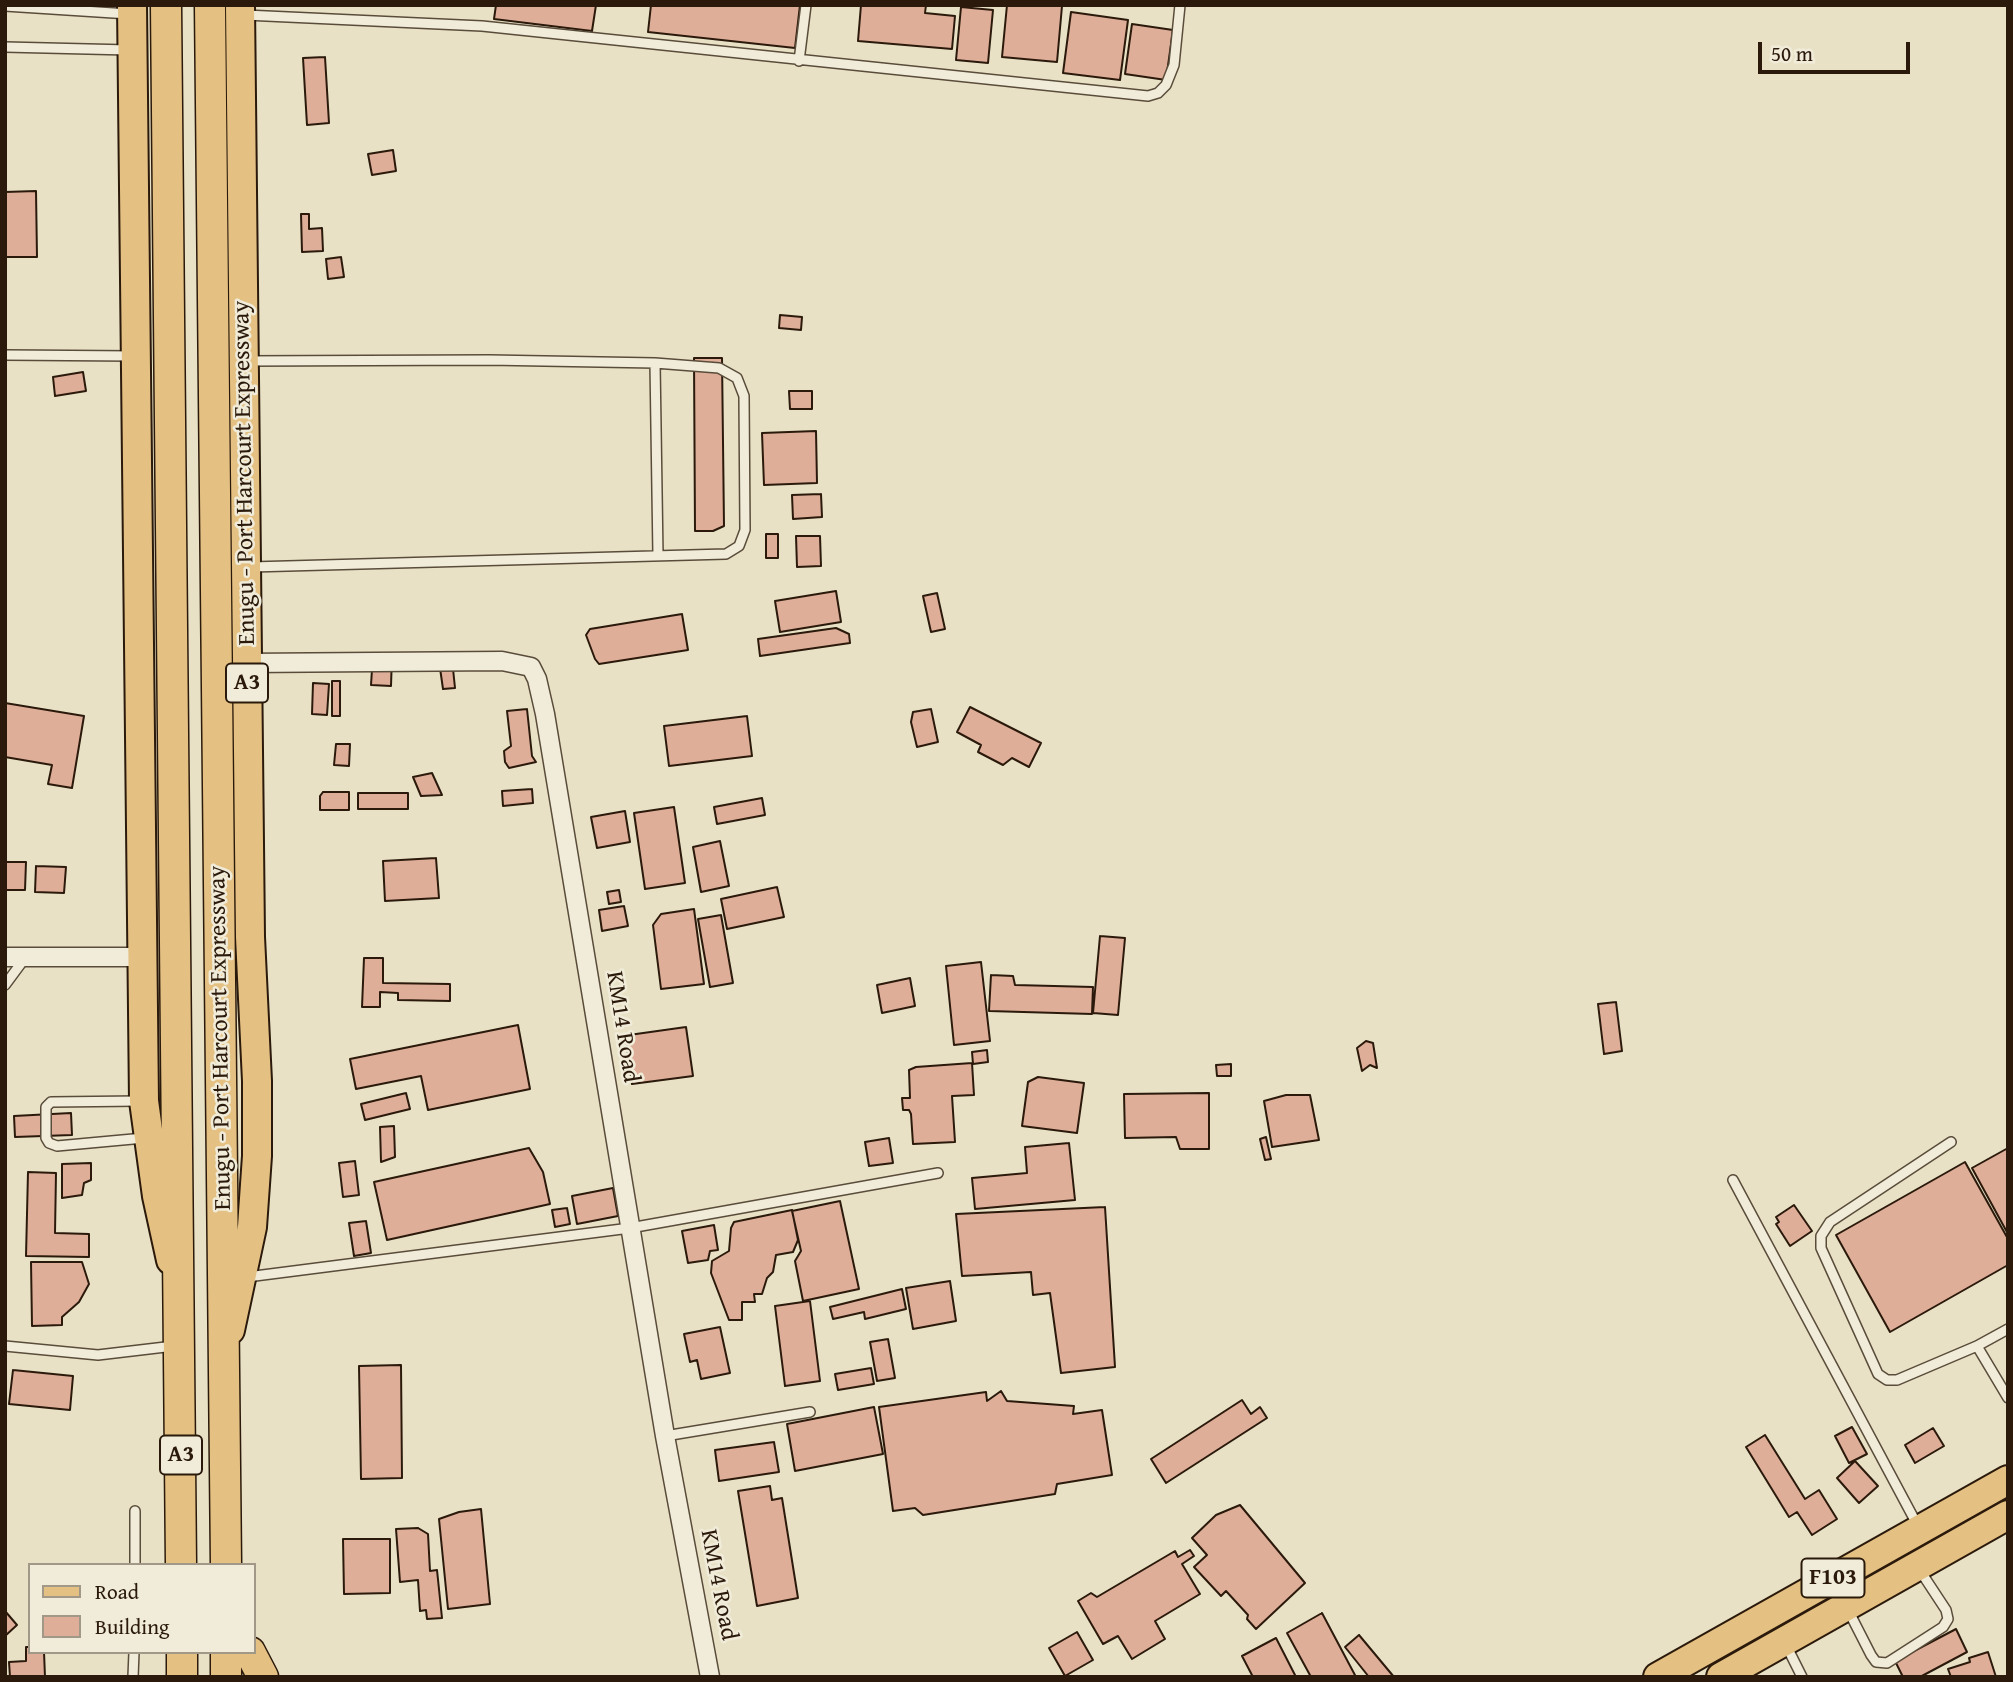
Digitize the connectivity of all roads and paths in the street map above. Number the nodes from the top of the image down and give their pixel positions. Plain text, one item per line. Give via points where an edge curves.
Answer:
1 (166, 5) edge
2 (210, 5) edge
3 (806, 5) edge
4 (1180, 5) edge
5 (5, 6) edge
6 (132, 10) edge
7 (240, 10) edge
8 (5, 47) edge
9 (132, 50) junction
10 (799, 61) junction
11 (5, 355) edge
12 (135, 356) junction
13 (244, 361) junction
14 (654, 363) junction
15 (658, 556) junction
16 (246, 568) junction
17 (247, 663) junction
18 (5, 957) edge
19 (26, 957) junction
20 (142, 957) junction
21 (5, 985) edge
22 (144, 1101) junction
23 (148, 1138) junction
24 (1951, 1142) dead end
25 (938, 1173) dead end
26 (1733, 1180) dead end
27 (630, 1228) junction
28 (242, 1277) junction
29 (2008, 1329) edge
30 (181, 1345) junction
31 (5, 1346) edge
32 (1977, 1346) junction
33 (224, 1357) junction
34 (2008, 1398) edge
35 (810, 1412) dead end
36 (665, 1436) junction
37 (2008, 1480) edge
38 (135, 1511) dead end
39 (2008, 1515) edge
40 (1919, 1530) junction
41 (135, 1563) edge
42 (181, 1563) edge
43 (226, 1563) edge
44 (1917, 1566) junction
45 (1845, 1606) junction
46 (1784, 1642) junction
47 (134, 1654) edge
48 (182, 1654) edge
49 (226, 1654) edge
50 (251, 1654) edge
51 (133, 1677) edge
52 (182, 1677) edge
53 (226, 1677) edge
54 (263, 1677) edge
55 (710, 1677) edge
56 (1658, 1677) edge
57 (1721, 1677) edge
58 (1802, 1677) edge

1 - 30 highway, Enugu - Port Harcourt Expressway / A3
2 - 33 highway, Enugu - Port Harcourt Expressway / A3
3 - 10 lane
4 - 10 lane via 1174,65 1166,85 1149,96
5 - 6 lane
6 - 9 main road, Enugu - Port Harcourt Expressway / A3
7 - 10 lane via 482,26
7 - 13 main road, Enugu - Port Harcourt Expressway / A3
8 - 9 lane
9 - 12 main road, Enugu - Port Harcourt Expressway / A3
11 - 12 lane
12 - 20 main road, Enugu - Port Harcourt Expressway / A3
13 - 14 lane
13 - 16 main road, Enugu - Port Harcourt Expressway / A3
14 - 15 lane
14 - 15 lane via 719,368 737,378 744,396 745,530 739,546 726,554
15 - 16 lane
16 - 17 main road, Enugu - Port Harcourt Expressway / A3
17 - 27 street, KM14 Road via 502,661 531,667 545,713
17 - 28 main road, Enugu - Port Harcourt Expressway / A3 via 257,1156 252,1227
18 - 19 street
19 - 20 street
19 - 21 lane
20 - 22 main road, Enugu - Port Harcourt Expressway / A3
22 - 23 main road, Enugu - Port Harcourt Expressway / A3
22 - 23 lane via 51,1102 46,1107 46,1138 57,1146
23 - 30 main road, Enugu - Port Harcourt Expressway / A3 via 171,1256
24 - 32 lane via 1830,1222 1821,1236 1821,1248 1878,1374 1887,1380 1897,1380
25 - 27 lane
26 - 40 lane
27 - 28 lane
27 - 36 street, KM14 Road
28 - 33 main road, Enugu - Port Harcourt Expressway / A3
29 - 32 lane
30 - 31 lane via 98,1355
30 - 42 highway, Enugu - Port Harcourt Expressway / A3
32 - 34 lane
33 - 43 highway, Enugu - Port Harcourt Expressway / A3
35 - 36 lane
36 - 55 street, KM14 Road
37 - 40 main road, F103
38 - 41 lane
39 - 44 main road, F103
40 - 56 main road, F103
44 - 45 main road, F103
44 - 45 lane via 1948,1619 1887,1662 1877,1662 1871,1655
45 - 46 main road, F103
46 - 57 main road, F103
46 - 58 lane
47 - 51 lane
48 - 52 highway
49 - 53 highway
50 - 54 highway

